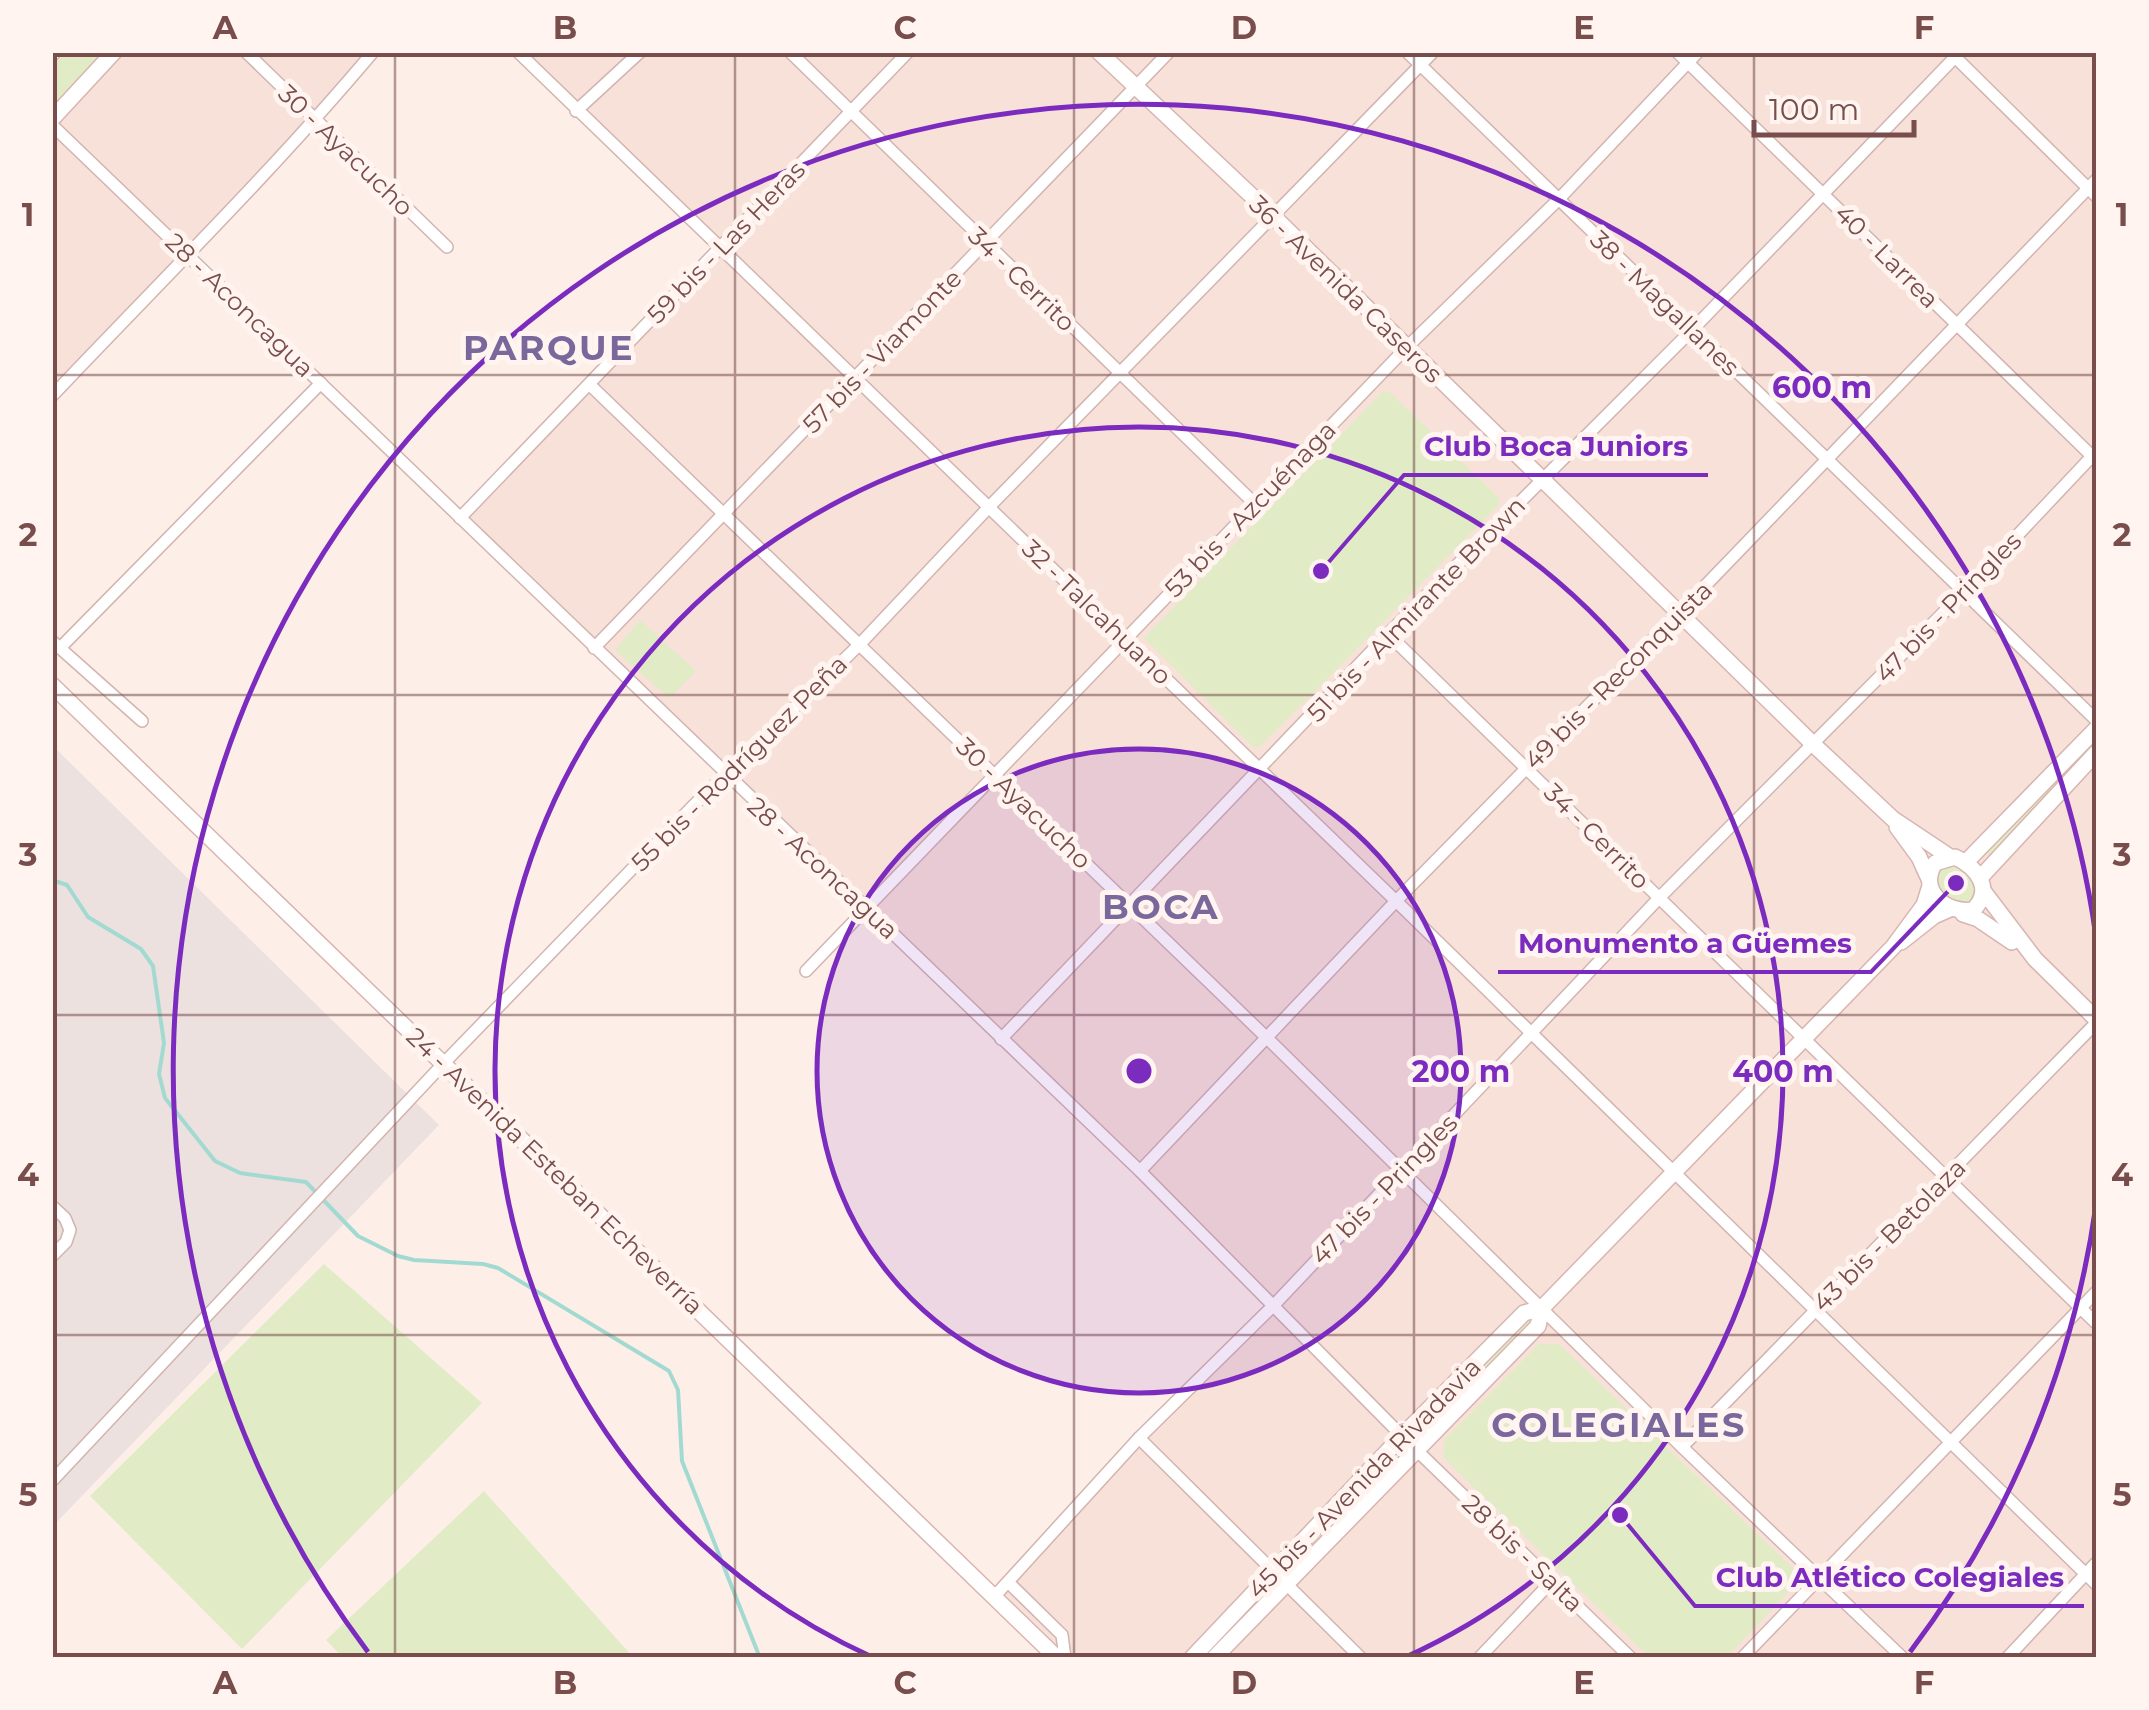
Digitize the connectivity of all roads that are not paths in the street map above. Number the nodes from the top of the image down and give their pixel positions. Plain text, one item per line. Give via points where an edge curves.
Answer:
1 (114, 52) edge
2 (246, 52) edge
3 (373, 52) edge
4 (518, 52) edge
5 (640, 52) edge
6 (790, 52) edge
7 (908, 52) edge
8 (1099, 52) edge
9 (1169, 52) edge
10 (1407, 52) edge
11 (1433, 52) edge
12 (1676, 52) edge
13 (1698, 52) edge
14 (1955, 54) edge
15 (1688, 63) junction
16 (1420, 66) junction
17 (1135, 88) junction
18 (576, 112) junction
19 (851, 112) junction
20 (52, 122) edge
21 (314, 122) junction
22 (2094, 188) edge
23 (1822, 192) junction
24 (1558, 200) junction
25 (1272, 216) junction
26 (986, 244) junction
27 (720, 246) junction
28 (447, 247) dead end
29 (187, 252) junction
30 (1957, 326) junction
31 (1693, 329) junction
32 (1406, 348) junction
33 (1120, 374) junction
34 (855, 380) junction
35 (321, 383) junction
36 (590, 385) junction
37 (52, 396) edge
38 (2095, 456) edge
39 (1827, 460) junction
40 (1542, 481) junction
41 (1255, 504) junction
42 (989, 508) junction
43 (722, 515) junction
44 (460, 518) junction
45 (1964, 592) junction
46 (1678, 614) junction
47 (1388, 634) junction
48 (1126, 639) junction
49 (860, 644) junction
50 (56, 645) edge
51 (594, 648) junction
52 (52, 684) edge
53 (2096, 720) edge
54 (142, 721) dead end
55 (2096, 729) edge
56 (1813, 744) junction
57 (2096, 753) edge
58 (1528, 767) junction
59 (1259, 770) junction
60 (996, 775) junction
61 (725, 776) junction
62 (1893, 819) junction
63 (1950, 857) junction
64 (1966, 862) junction
65 (1930, 885) junction
66 (1982, 885) junction
67 (1660, 898) junction
68 (1396, 901) junction
69 (1129, 905) junction
70 (864, 907) junction
71 (1953, 910) junction
72 (1893, 947) junction
73 (2035, 959) junction
74 (806, 971) dead end
75 (2096, 1021) edge
76 (1531, 1035) junction
77 (1267, 1038) junction
78 (1804, 1038) junction
79 (1001, 1039) junction
80 (444, 1063) junction
81 (1402, 1170) junction
82 (1140, 1171) junction
83 (1675, 1172) junction
84 (1947, 1178) junction
85 (52, 1206) edge
86 (52, 1256) edge
87 (2096, 1292) edge
88 (1274, 1304) junction
89 (1542, 1308) junction
90 (2081, 1308) junction
91 (1815, 1309) junction
92 (2096, 1323) edge
93 (1402, 1436) junction
94 (1138, 1438) junction
95 (1950, 1443) junction
96 (1682, 1447) junction
97 (1415, 1448) junction
98 (52, 1481) edge
99 (2096, 1563) edge
100 (2086, 1574) junction
101 (1278, 1578) junction
102 (1820, 1578) junction
103 (1552, 1581) junction
104 (1009, 1583) junction
105 (2096, 1584) edge
106 (993, 1598) junction
107 (1057, 1658) edge
108 (1065, 1658) edge
109 (1192, 1658) edge
110 (1214, 1658) edge
111 (1360, 1658) edge
112 (1479, 1658) edge
113 (1632, 1658) edge
114 (1742, 1658) edge
115 (1903, 1658) edge
116 (2007, 1658) edge

1 - 20 main road
2 - 21 street, 30 - Ayacucho
3 - 21 street
4 - 18 street, 32 - Talcahuano
5 - 18 street
6 - 19 street, 34 - Cerrito
7 - 19 street, 59 bis - Las Heras
8 - 17 main road, 36 - Avenida Caseros
9 - 17 street, 57 bis - Viamonte
10 - 16 street, 38 - Magallanes
11 - 16 street, 55 bis - Rodríguez Peña
12 - 15 street, 40 - Larrea
13 - 15 street, 53 bis - Azcuénaga
14 - 22 street
14 - 23 street, 51 bis - Almirante Brown
15 - 23 street, 40 - Larrea
15 - 24 street, 53 bis - Azcuénaga
16 - 24 street, 38 - Magallanes
16 - 25 street, 55 bis - Rodríguez Peña
17 - 25 main road, 36 - Avenida Caseros
17 - 26 street, 57 bis - Viamonte
18 - 27 street, 32 - Talcahuano
19 - 26 street, 34 - Cerrito
19 - 27 street, 59 bis - Las Heras
20 - 29 street, 28 - Aconcagua
21 - 28 street, 30 - Ayacucho
21 - 29 street
22 - 30 street, 49 bis - Reconquista
23 - 30 street, 40 - Larrea
23 - 31 street, 51 bis - Almirante Brown
24 - 31 street, 38 - Magallanes
24 - 32 street, 53 bis - Azcuénaga
25 - 32 main road, 36 - Avenida Caseros
25 - 33 street, 55 bis - Rodríguez Peña
26 - 33 street, 34 - Cerrito
26 - 34 street, 57 bis - Viamonte
27 - 34 street, 32 - Talcahuano
27 - 36 street, 59 bis - Las Heras
29 - 35 street, 28 - Aconcagua
29 - 37 street
30 - 38 street, 40 - Larrea
30 - 39 street, 49 bis - Reconquista
31 - 39 street, 38 - Magallanes
31 - 40 street, 51 bis - Almirante Brown
32 - 40 main road, 36 - Avenida Caseros
32 - 41 street, 53 bis - Azcuénaga
33 - 41 street, 34 - Cerrito
33 - 42 street, 55 bis - Rodríguez Peña
34 - 42 street, 32 - Talcahuano
34 - 43 street, 57 bis - Viamonte
35 - 44 street, 28 - Aconcagua
35 - 50 street
36 - 43 street, 30 - Ayacucho
36 - 44 street, 59 bis - Las Heras
38 - 45 street, 47 bis - Pringles
39 - 45 street, 38 - Magallanes
39 - 46 street, 49 bis - Reconquista
40 - 46 main road, 36 - Avenida Caseros
40 - 47 street, 51 bis - Almirante Brown
41 - 48 street, 53 bis - Azcuénaga
42 - 48 street, 32 - Talcahuano
42 - 49 street, 55 bis - Rodríguez Peña
43 - 49 street, 30 - Ayacucho
43 - 51 street, 57 bis - Viamonte
44 - 51 street, 28 - Aconcagua
45 - 53 street, 38 - Magallanes
45 - 56 street, 47 bis - Pringles
46 - 56 main road, 36 - Avenida Caseros
46 - 58 street, 49 bis - Reconquista
47 - 58 street, 34 - Cerrito
47 - 59 street, 51 bis - Almirante Brown
48 - 59 street, 32 - Talcahuano
48 - 60 street, 53 bis - Azcuénaga
49 - 60 street, 30 - Ayacucho
49 - 61 street, 55 bis - Rodríguez Peña
50 - 54 street
51 - 61 street, 28 - Aconcagua
52 - 80 main road, 24 - Avenida Esteban Echeverría
55 - 64 main road
56 - 62 main road, 36 - Avenida Caseros
56 - 67 street, 47 bis - Pringles
57 - 66 main road
58 - 67 street, 34 - Cerrito
58 - 68 street, 49 bis - Reconquista
59 - 68 street, 32 - Talcahuano
59 - 69 street, 51 bis - Almirante Brown
60 - 69 street, 30 - Ayacucho
60 - 70 street, 53 bis - Azcuénaga
61 - 70 street, 28 - Aconcagua
61 - 80 street, 55 bis - Rodríguez Peña
62 - 63 main road, 36 - Avenida Caseros
62 - 65 main road, 36 - Avenida Caseros
63 - 64 main road
63 - 65 main road via 1930,869
64 - 66 main road
65 - 71 main road
65 - 72 main road, 45 bis - Avenida Rivadavia via 1924,905
66 - 71 main road via 1973,910
66 - 73 main road
67 - 76 street, 47 bis - Pringles
67 - 78 street, 34 - Cerrito
68 - 76 street, 32 - Talcahuano
68 - 77 street, 49 bis - Reconquista
69 - 77 street, 30 - Ayacucho
69 - 79 street, 51 bis - Almirante Brown
70 - 74 street, 53 bis - Azcuénaga
70 - 79 street, 28 - Aconcagua
71 - 72 main road, 45 bis - Avenida Rivadavia
71 - 73 main road via 1978,918
72 - 78 main road, 45 bis - Avenida Rivadavia
73 - 75 main road
75 - 84 street, 43 bis - Betolaza
76 - 81 street, 47 bis - Pringles
76 - 83 street, 32 - Talcahuano
77 - 81 street, 30 - Ayacucho
77 - 82 street, 49 bis - Reconquista
78 - 83 main road, 45 bis - Avenida Rivadavia
78 - 84 street, 34 - Cerrito
79 - 82 street, 28 - Aconcagua
80 - 98 street, 55 bis - Rodríguez Peña
80 - 106 main road, 24 - Avenida Esteban Echeverría
81 - 88 street, 47 bis - Pringles
81 - 89 street, 30 - Ayacucho
82 - 88 street, 28 - Aconcagua
83 - 89 main road, 45 bis - Avenida Rivadavia
83 - 91 street, 32 - Talcahuano
84 - 90 street, 34 - Cerrito
84 - 91 street, 43 bis - Betolaza
85 - 86 street via 70,1230
87 - 90 street
88 - 93 street, 28 - Aconcagua
88 - 94 street, 47 bis - Pringles
89 - 93 main road, 45 bis - Avenida Rivadavia via 1524,1313
89 - 96 street, 30 - Ayacucho
89 - 97 main road, 45 bis - Avenida Rivadavia via 1538,1326
90 - 92 street, 34 - Cerrito
90 - 95 street
91 - 95 street, 32 - Talcahuano
91 - 96 street, 43 bis - Betolaza
93 - 97 street, 28 - Aconcagua
93 - 101 main road, 45 bis - Avenida Rivadavia
94 - 101 street
94 - 104 street, 47 bis - Pringles
95 - 100 street, 32 - Talcahuano
95 - 102 street
96 - 102 street, 30 - Ayacucho
97 - 101 main road, 45 bis - Avenida Rivadavia
97 - 103 street, 28 bis - Salta
99 - 100 street
100 - 105 street, 32 - Talcahuano
100 - 116 street
101 - 109 main road, 45 bis - Avenida Rivadavia
101 - 110 main road, 45 bis - Avenida Rivadavia
101 - 111 street
102 - 114 street
102 - 115 street, 30 - Ayacucho
103 - 112 street
103 - 113 street, 28 bis - Salta
104 - 106 street, 47 bis - Pringles
104 - 108 street via 1062,1635
106 - 107 main road, 24 - Avenida Esteban Echeverría

